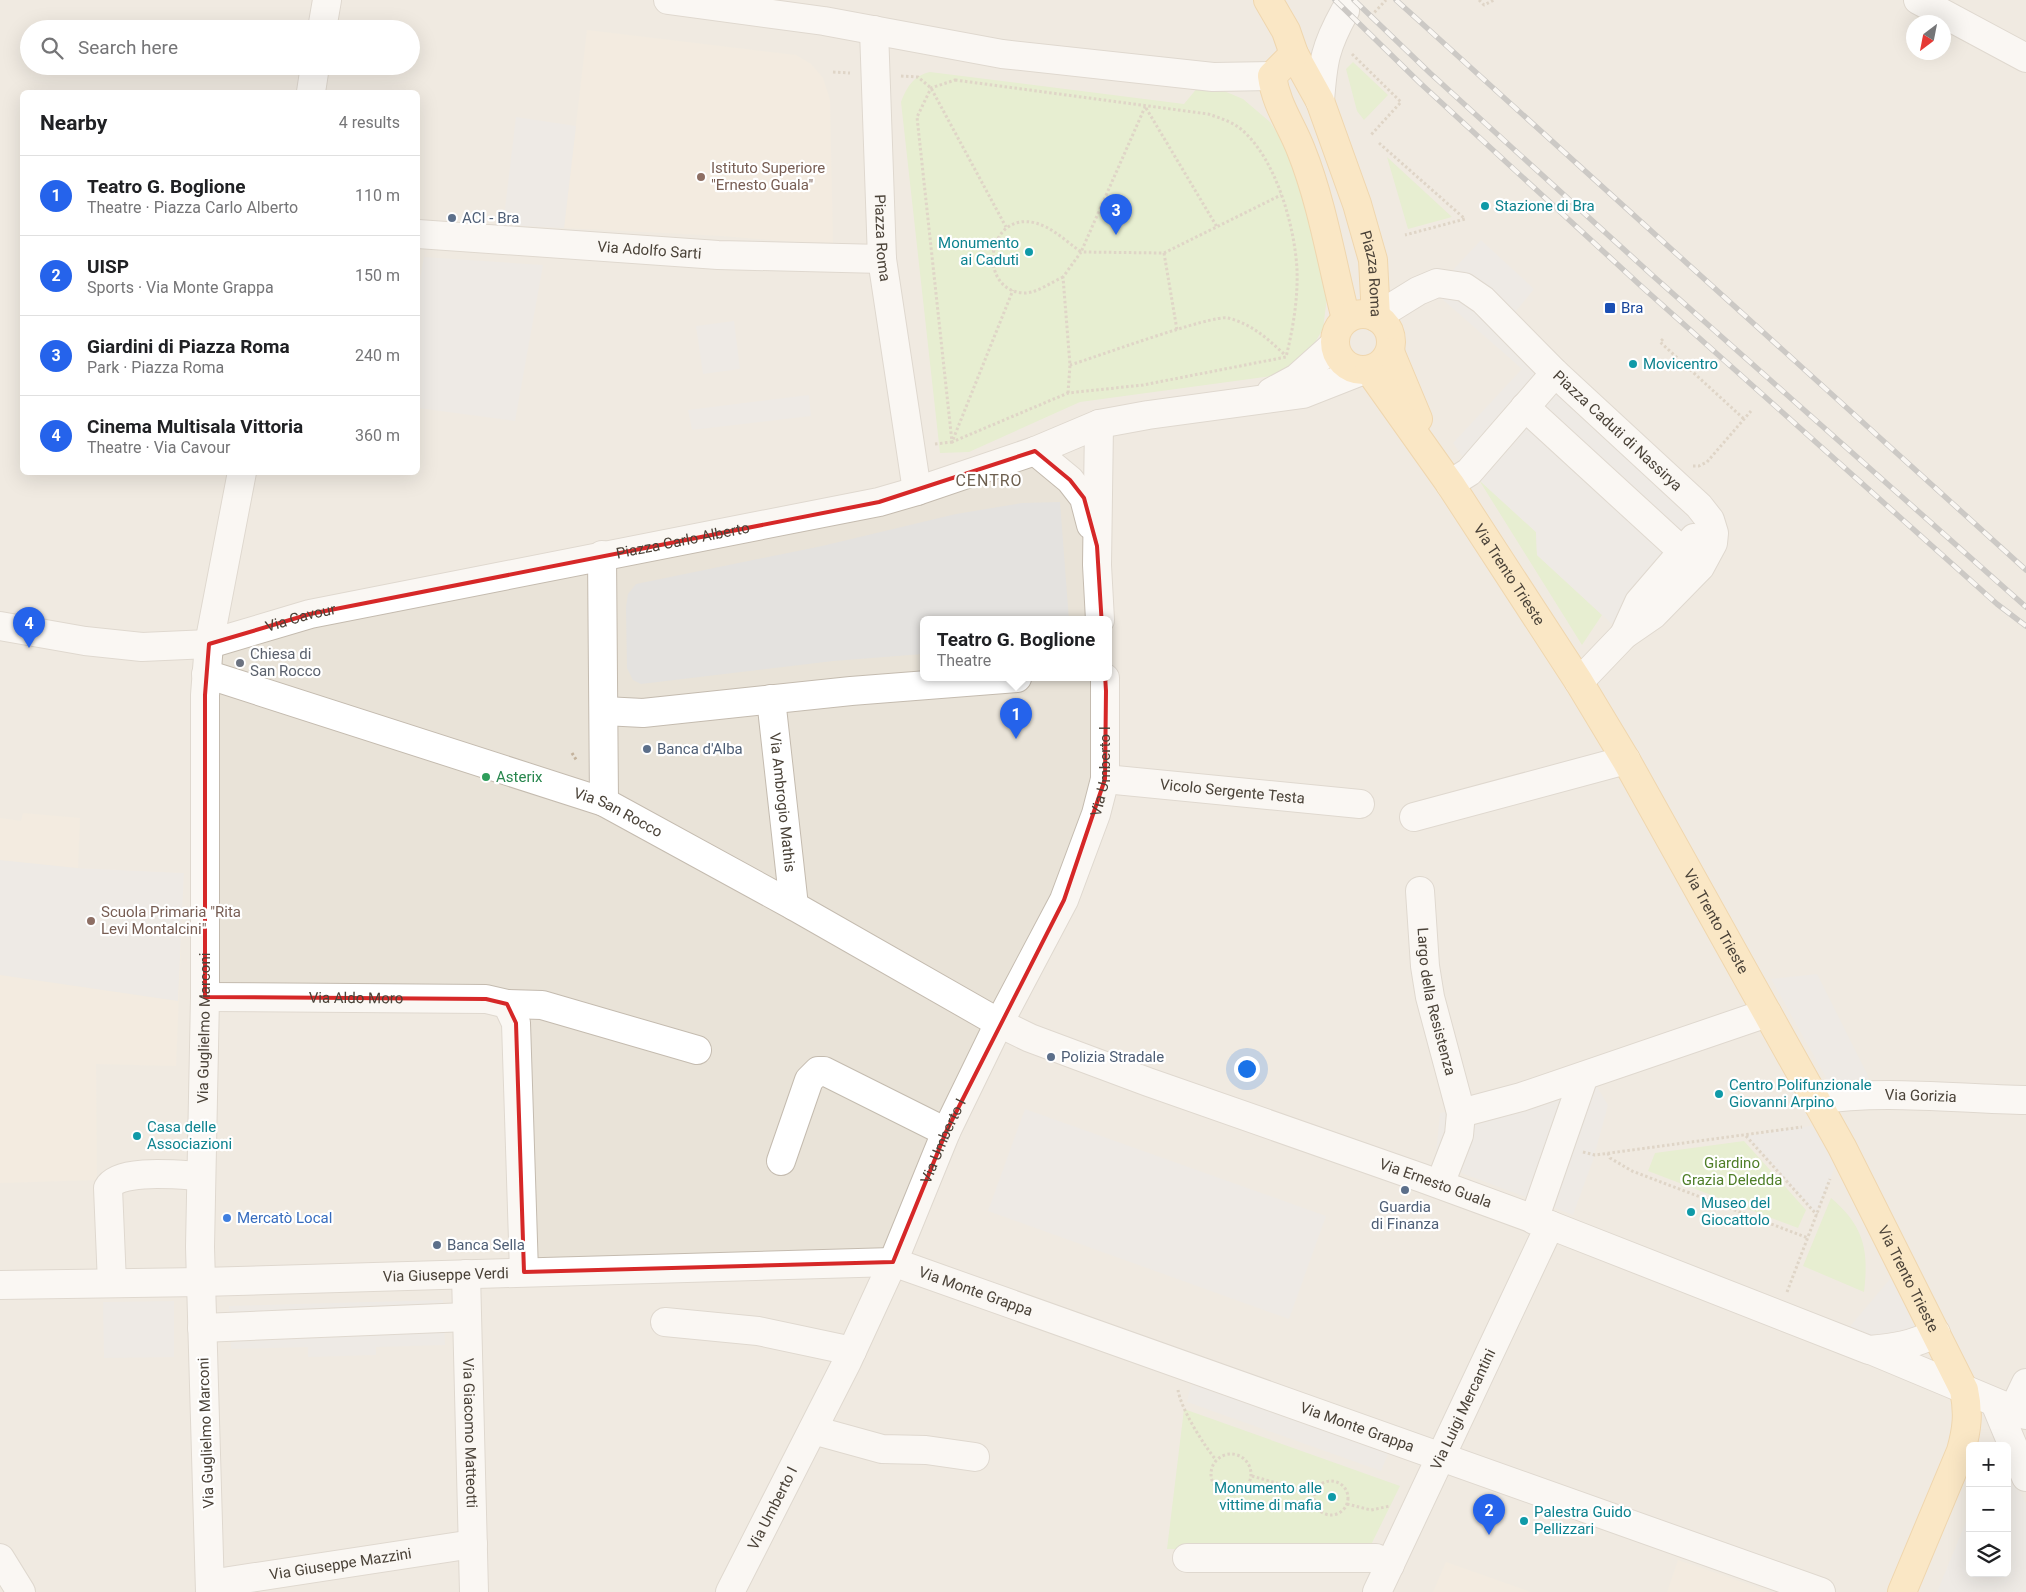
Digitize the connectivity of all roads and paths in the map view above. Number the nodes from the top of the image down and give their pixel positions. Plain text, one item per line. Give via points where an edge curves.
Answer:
1 (327, 0) edge
2 (668, 0) edge
3 (1268, 0) edge
4 (1479, 0) edge
5 (1494, 0) edge
6 (1918, 0) edge
7 (1350, 5) edge
8 (324, 20) edge
9 (874, 30) junction
10 (1350, 52) dead end
11 (1294, 54) junction
12 (2026, 58) edge
13 (833, 72) dead end
14 (875, 74) junction
15 (314, 75) edge
16 (1272, 76) junction
17 (931, 88) junction
18 (311, 90) edge
19 (1320, 101) junction
20 (1145, 107) junction
21 (1370, 136) dead end
22 (1379, 143) dead end
23 (1281, 195) junction
24 (1216, 227) junction
25 (1006, 228) junction
26 (420, 234) edge
27 (1405, 235) dead end
28 (1081, 252) junction
29 (1164, 253) junction
30 (882, 259) junction
31 (1062, 277) junction
32 (1013, 290) junction
33 (1376, 317) junction
34 (1346, 319) junction
35 (1177, 330) junction
36 (1663, 339) dead end
37 (1335, 344) junction
38 (1390, 352) junction
39 (1286, 357) junction
40 (1070, 365) junction
41 (1366, 370) junction
42 (1555, 373) junction
43 (1068, 394) junction
44 (1256, 400) junction
45 (1525, 407) junction
46 (1751, 411) dead end
47 (1744, 419) junction
48 (1099, 424) junction
49 (952, 442) junction
50 (910, 448) junction
51 (1035, 451) junction
52 (1686, 462) dead end
53 (241, 475) edge
54 (1453, 475) junction
55 (917, 492) junction
56 (1710, 520) junction
57 (1097, 546) junction
58 (1682, 551) junction
59 (602, 555) junction
60 (1100, 616) edge
61 (0, 626) edge
62 (1624, 635) junction
63 (209, 644) junction
64 (206, 674) junction
65 (982, 681) edge
66 (1105, 681) edge
67 (1579, 682) junction
68 (771, 699) junction
69 (604, 710) junction
70 (1626, 760) junction
71 (1105, 779) junction
72 (604, 802) junction
73 (1360, 804) dead end
74 (1414, 817) dead end
75 (1420, 890) dead end
76 (794, 906) junction
77 (205, 997) junction
78 (507, 1004) junction
79 (1767, 1012) junction
80 (999, 1023) junction
81 (697, 1050) dead end
82 (1584, 1076) junction
83 (2026, 1100) edge
84 (1822, 1111) junction
85 (1461, 1113) junction
86 (946, 1132) junction
87 (1746, 1136) junction
88 (1560, 1146) junction
89 (1842, 1147) junction
90 (1608, 1153) junction
91 (781, 1161) dead end
92 (201, 1176) junction
93 (1440, 1184) junction
94 (1817, 1215) junction
95 (1542, 1222) junction
96 (1808, 1238) junction
97 (893, 1262) junction
98 (524, 1272) junction
99 (466, 1274) junction
100 (201, 1282) junction
101 (112, 1283) junction
102 (0, 1285) edge
103 (1779, 1314) junction
104 (467, 1317) junction
105 (665, 1322) dead end
106 (202, 1328) junction
107 (1936, 1333) junction
108 (1869, 1350) junction
109 (852, 1351) junction
110 (1175, 1364) junction
111 (2026, 1383) edge
112 (1964, 1390) junction
113 (2011, 1409) edge
114 (813, 1430) junction
115 (975, 1456) dead end
116 (1442, 1458) junction
117 (1216, 1460) junction
118 (1252, 1476) junction
119 (2026, 1476) edge
120 (1314, 1494) junction
121 (1422, 1501) junction
122 (1347, 1504) junction
123 (473, 1544) junction
124 (0, 1558) edge
125 (1187, 1558) dead end
126 (1390, 1565) junction
127 (210, 1588) edge
128 (21, 1592) edge
129 (474, 1592) edge
130 (730, 1592) edge
131 (1377, 1592) edge
132 (1822, 1592) edge
133 (1902, 1592) edge

1 - 8 street
2 - 9 street
3 - 11 main road, Piazza Roma via 1286,31
4 - 5 path via 1484,5
6 - 12 street
7 - 11 street
7 - 19 street via 1331,36 1323,60
9 - 14 street, Piazza Roma
9 - 16 street via 1002,54 1213,77
10 - 21 path via 1401,102
11 - 16 main road
11 - 19 main road, Piazza Roma
13 - 14 path
14 - 17 path via 918,77
14 - 30 street, Piazza Roma
15 - 18 street
16 - 34 main road via 1275,95 1301,150 1317,199
17 - 20 path via 954,80
17 - 25 path
17 - 49 path via 917,117
19 - 33 main road, Piazza Roma via 1358,204 1373,260
20 - 23 path via 1208,114 1242,130 1260,149
20 - 24 path
20 - 28 path
22 - 27 path via 1465,219
23 - 24 path
23 - 39 path via 1296,251 1297,272 1294,328
24 - 29 path
25 - 28 path via 1020,222 1033,222 1047,227
25 - 32 path via 996,237 994,268 1002,282
26 - 30 street, Via Adolfo Sarti via 718,255
28 - 29 path
28 - 31 path
29 - 35 path
30 - 50 street, Piazza Roma
31 - 32 path via 1024,293
31 - 40 path
32 - 49 path
33 - 34 main road via 1361,314
33 - 38 main road via 1388,328 1392,344
33 - 42 street, Piazza Roma via 1437,282 1464,287 1483,300
34 - 37 main road via 1337,330
35 - 39 path via 1226,317 1260,332
35 - 40 path
36 - 47 path via 1660,342
37 - 41 main road via 1341,360 1355,369
37 - 44 street via 1297,378
38 - 41 main road via 1381,364
38 - 54 main road
39 - 43 path via 1143,386
40 - 43 path
41 - 44 street via 1303,394
41 - 54 main road
42 - 45 street, Piazza Caduti di Nassirya
42 - 56 street, Piazza Caduti di Nassirya via 1699,506
43 - 49 path
44 - 48 street
45 - 54 street, Piazza Caduti di Nassirya
45 - 58 street
46 - 47 path
47 - 52 path via 1707,462 1699,466
48 - 51 street
48 - 57 street
49 - 50 path
50 - 55 street, Piazza Roma
51 - 55 street
51 - 57 street via 1070,480 1084,498
53 - 63 street, Via Guglielmo Marconi
54 - 67 main road, Via Trento Trieste
55 - 59 street, Piazza Carlo Alberto
56 - 58 street
56 - 62 street via 1714,543 1700,567 1654,615
57 - 60 street
58 - 62 street via 1639,602
59 - 63 street, Via Cavour via 310,614
59 - 69 street, Piazza Carlo Alberto
61 - 63 street, Via Cavour via 142,647
62 - 67 street
63 - 64 street, Via Guglielmo Marconi
64 - 72 street, Via San Rocco
64 - 77 street, Via Guglielmo Marconi
65 - 68 street
66 - 71 street, Via Umberto I
67 - 70 main road, Via Trento Trieste
68 - 69 street via 643,713
68 - 76 street, Via Ambrogio Mathis
69 - 72 street, Piazza Carlo Alberto
70 - 74 street
70 - 79 main road, Via Trento Trieste
71 - 73 street, Vicolo Sergente Testa
71 - 80 street, Via Umberto I via 1096,814 1064,900
72 - 76 street, Via San Rocco
75 - 85 street, Largo della Resistenza via 1430,997
76 - 80 street, Via San Rocco
77 - 78 street, Via Aldo Moro via 486,999
77 - 92 street, Via Guglielmo Marconi
78 - 81 street, Via Aldo Moro via 542,1005
78 - 98 street via 516,1023
79 - 82 street
79 - 84 main road, Via Trento Trieste
80 - 86 street, Via Umberto I
80 - 93 street, Via Ernesto Guala via 1030,1038 1148,1082
82 - 85 street
82 - 88 street
83 - 84 street, Via Gorizia via 1840,1096
84 - 87 path
84 - 89 main road, Via Trento Trieste
85 - 93 street, Largo della Resistenza via 1459,1135
86 - 91 street via 824,1071 818,1071 809,1080
86 - 97 street, Via Umberto I
87 - 90 path
87 - 94 path
88 - 90 path via 1595,1155
88 - 95 street
89 - 94 path
89 - 107 main road, Via Trento Trieste
90 - 96 path via 1610,1158 1632,1171
92 - 100 street, Via Guglielmo Marconi
92 - 101 street via 142,1175 117,1178 111,1182 108,1188
93 - 95 street, Via Ernesto Guala
94 - 96 path
95 - 103 street, Via Ernesto Guala
95 - 116 street, Via Luigi Mercantini
96 - 103 path
97 - 98 street, Via Giuseppe Verdi
97 - 109 street, Via Umberto I
97 - 110 street, Via Monte Grappa
98 - 99 street, Via Giuseppe Verdi
99 - 100 street, Via Giuseppe Verdi
99 - 104 street, Via Giacomo Matteotti
100 - 101 street, Via Giuseppe Verdi
100 - 106 street, Via Guglielmo Marconi
101 - 102 street, Via Giuseppe Verdi
103 - 108 street, Via Ernesto Guala
104 - 106 street
104 - 123 street, Via Giacomo Matteotti
105 - 109 street via 758,1331
106 - 127 street, Via Guglielmo Marconi
107 - 108 street, Via Ernesto Guala via 1900,1348
107 - 112 main road, Via Trento Trieste
108 - 112 street, Via Ernesto Guala
109 - 114 street, Via Umberto I
110 - 116 street, Via Monte Grappa
110 - 117 path via 1180,1401
111 - 113 street
112 - 113 street, Via Ernesto Guala
112 - 133 main road, Via Trento Trieste via 1969,1412 1961,1451
113 - 119 street
114 - 115 street via 882,1449
114 - 130 street, Via Umberto I
116 - 121 street, Via Luigi Mercantini
116 - 132 street, Via Monte Grappa
117 - 118 path via 1224,1455 1238,1454 1248,1463
117 - 118 path via 1211,1476 1216,1488 1222,1492 1241,1492
118 - 120 path
120 - 122 path via 1315,1506 1323,1514 1340,1513
120 - 122 path via 1325,1482 1336,1482 1348,1493
121 - 122 path via 1371,1510
121 - 126 street, Via Luigi Mercantini
123 - 127 street, Via Giuseppe Mazzini
123 - 129 street, Via Giacomo Matteotti
124 - 128 street
125 - 126 street via 1376,1558
126 - 131 street, Via Luigi Mercantini

